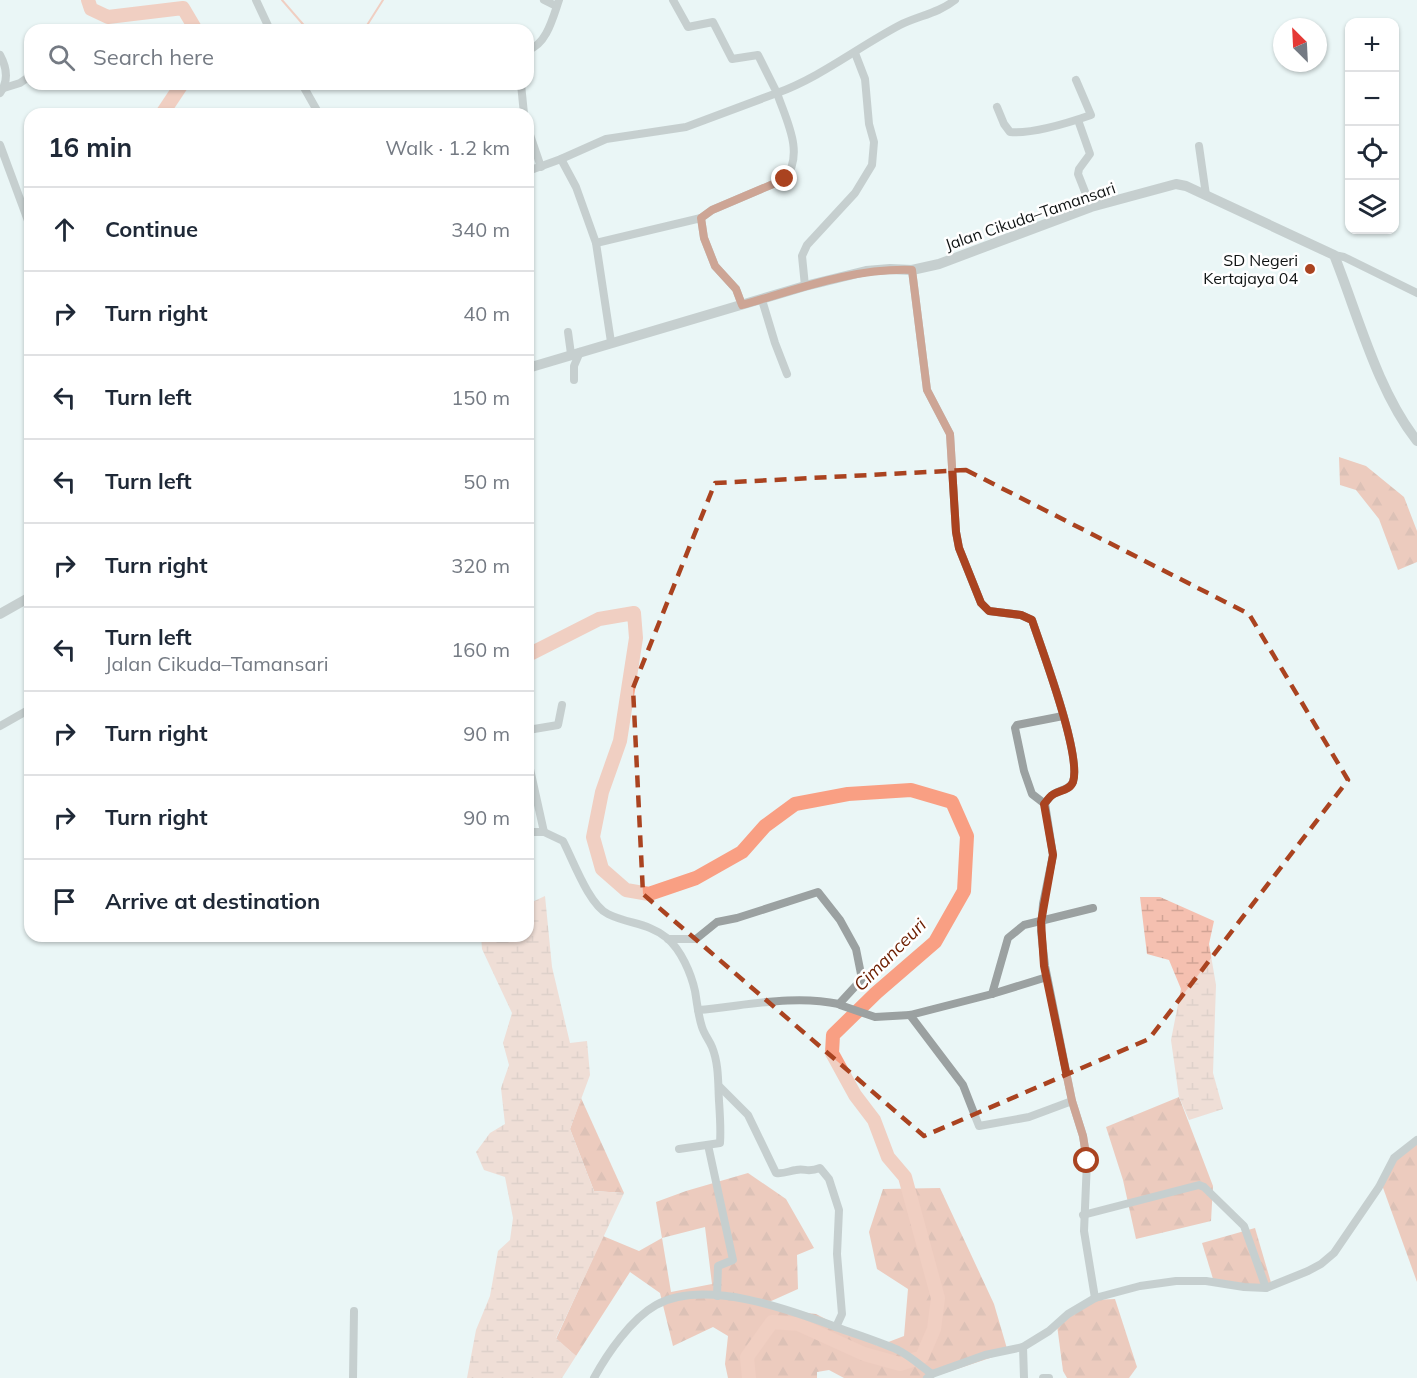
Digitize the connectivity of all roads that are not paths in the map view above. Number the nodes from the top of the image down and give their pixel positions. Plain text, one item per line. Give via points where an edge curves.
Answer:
1 (256, 0) edge
2 (544, 0) edge
3 (673, 0) edge
4 (955, 0) edge
5 (557, 3) edge
6 (267, 24) edge
7 (534, 48) edge
8 (855, 53) junction
9 (0, 55) edge
10 (24, 80) edge
11 (1076, 80) dead end
12 (305, 90) edge
13 (522, 90) edge
14 (2, 91) edge
15 (777, 93) junction
16 (997, 107) dead end
17 (316, 108) edge
18 (523, 108) edge
19 (1078, 120) junction
20 (0, 145) edge
21 (1199, 146) dead end
22 (534, 147) edge
23 (561, 159) junction
24 (541, 167) junction
25 (534, 169) edge
26 (1206, 195) junction
27 (1091, 207) junction
28 (24, 210) edge
29 (701, 218) junction
30 (596, 243) junction
31 (1334, 255) junction
32 (912, 270) junction
33 (805, 286) junction
34 (1417, 293) edge
35 (762, 300) junction
36 (742, 305) junction
37 (568, 332) dead end
38 (611, 342) junction
39 (575, 353) junction
40 (534, 366) edge
41 (788, 374) dead end
42 (574, 380) dead end
43 (1417, 441) edge
44 (24, 600) edge
45 (0, 614) edge
46 (562, 705) dead end
47 (24, 712) edge
48 (1063, 716) junction
49 (0, 726) edge
50 (534, 729) edge
51 (534, 787) edge
52 (1044, 804) junction
53 (534, 832) edge
54 (544, 832) junction
55 (1093, 909) dead end
56 (1041, 922) junction
57 (668, 939) junction
58 (1047, 977) junction
59 (992, 994) junction
60 (840, 1005) dead end
61 (698, 1010) junction
62 (910, 1015) junction
63 (720, 1087) junction
64 (1072, 1101) junction
65 (1417, 1140) edge
66 (708, 1145) junction
67 (679, 1149) dead end
68 (1083, 1215) junction
69 (1266, 1288) junction
70 (717, 1296) junction
71 (1095, 1298) junction
72 (354, 1311) dead end
73 (836, 1327) junction
74 (1023, 1347) junction
75 (930, 1376) edge
76 (353, 1378) edge
77 (594, 1378) edge
78 (1024, 1378) edge
79 (1043, 1378) edge
80 (1048, 1378) edge

1 - 6 street
2 - 5 street
3 - 15 street via 688,27 712,22 732,59 758,55
4 - 8 street via 900,25
5 - 7 street via 547,34
8 - 15 street
8 - 33 street via 865,80 868,124 874,142 872,165 855,193 807,245 802,256
9 - 14 street via 6,74
10 - 14 street
11 - 19 street via 1091,115
12 - 17 street
13 - 18 street
15 - 23 street via 686,127 606,140
15 - 29 street via 795,149 792,169 785,179
16 - 19 street via 1010,132
19 - 27 street via 1090,154 1078,174
20 - 28 street
21 - 26 street
22 - 24 street
23 - 24 street
23 - 30 street via 576,187
24 - 25 street
26 - 27 street, Jalan Cikuda–Tamansari via 1176,184
26 - 31 street, Jalan Cikuda–Tamansari
27 - 32 street, Jalan Cikuda–Tamansari via 939,264
29 - 30 street
29 - 36 street via 715,266 736,289
30 - 38 street
31 - 34 street
31 - 43 street via 1367,345 1396,409
32 - 33 street, Jalan Cikuda–Tamansari via 866,271
32 - 48 street via 927,390 950,434 959,548 981,603 989,611 1032,620 1060,696
33 - 35 street, Jalan Cikuda–Tamansari
35 - 36 street, Jalan Cikuda–Tamansari
35 - 41 street
36 - 38 street, Jalan Cikuda–Tamansari
37 - 39 street
38 - 39 street, Jalan Cikuda–Tamansari
39 - 40 street, Jalan Cikuda–Tamansari
39 - 42 street
44 - 45 street
46 - 50 street via 558,726
47 - 49 street
48 - 52 street via 1074,780
48 - 52 street via 1015,728 1029,787
51 - 54 street
52 - 56 street via 1053,855
53 - 54 street
54 - 57 street via 563,841 587,890 603,912 650,927
55 - 56 street
56 - 58 street
56 - 59 street via 1024,925 1008,938
57 - 61 street via 685,964
57 - 61 street via 696,939 717,922 818,892 856,949 861,979 839,1004 764,1002
58 - 59 street
58 - 64 street
59 - 62 street
60 - 62 street via 875,1017
61 - 63 street via 713,1049
62 - 64 street via 963,1085 979,1126 1029,1117
63 - 66 street via 720,1143
63 - 73 street via 748,1115 776,1173 820,1168 829,1179 839,1210 837,1254 842,1314
64 - 68 street via 1087,1161
65 - 69 street via 1394,1158 1334,1253 1308,1271
66 - 67 street
66 - 70 street via 733,1260 718,1266
68 - 69 street via 1199,1185 1244,1226
68 - 71 street
69 - 71 street via 1176,1281
70 - 73 street via 771,1304
70 - 77 street via 684,1296 655,1305 622,1336
71 - 74 street
72 - 76 street
73 - 75 street via 900,1351
74 - 75 street via 985,1355
74 - 78 street
79 - 80 street

